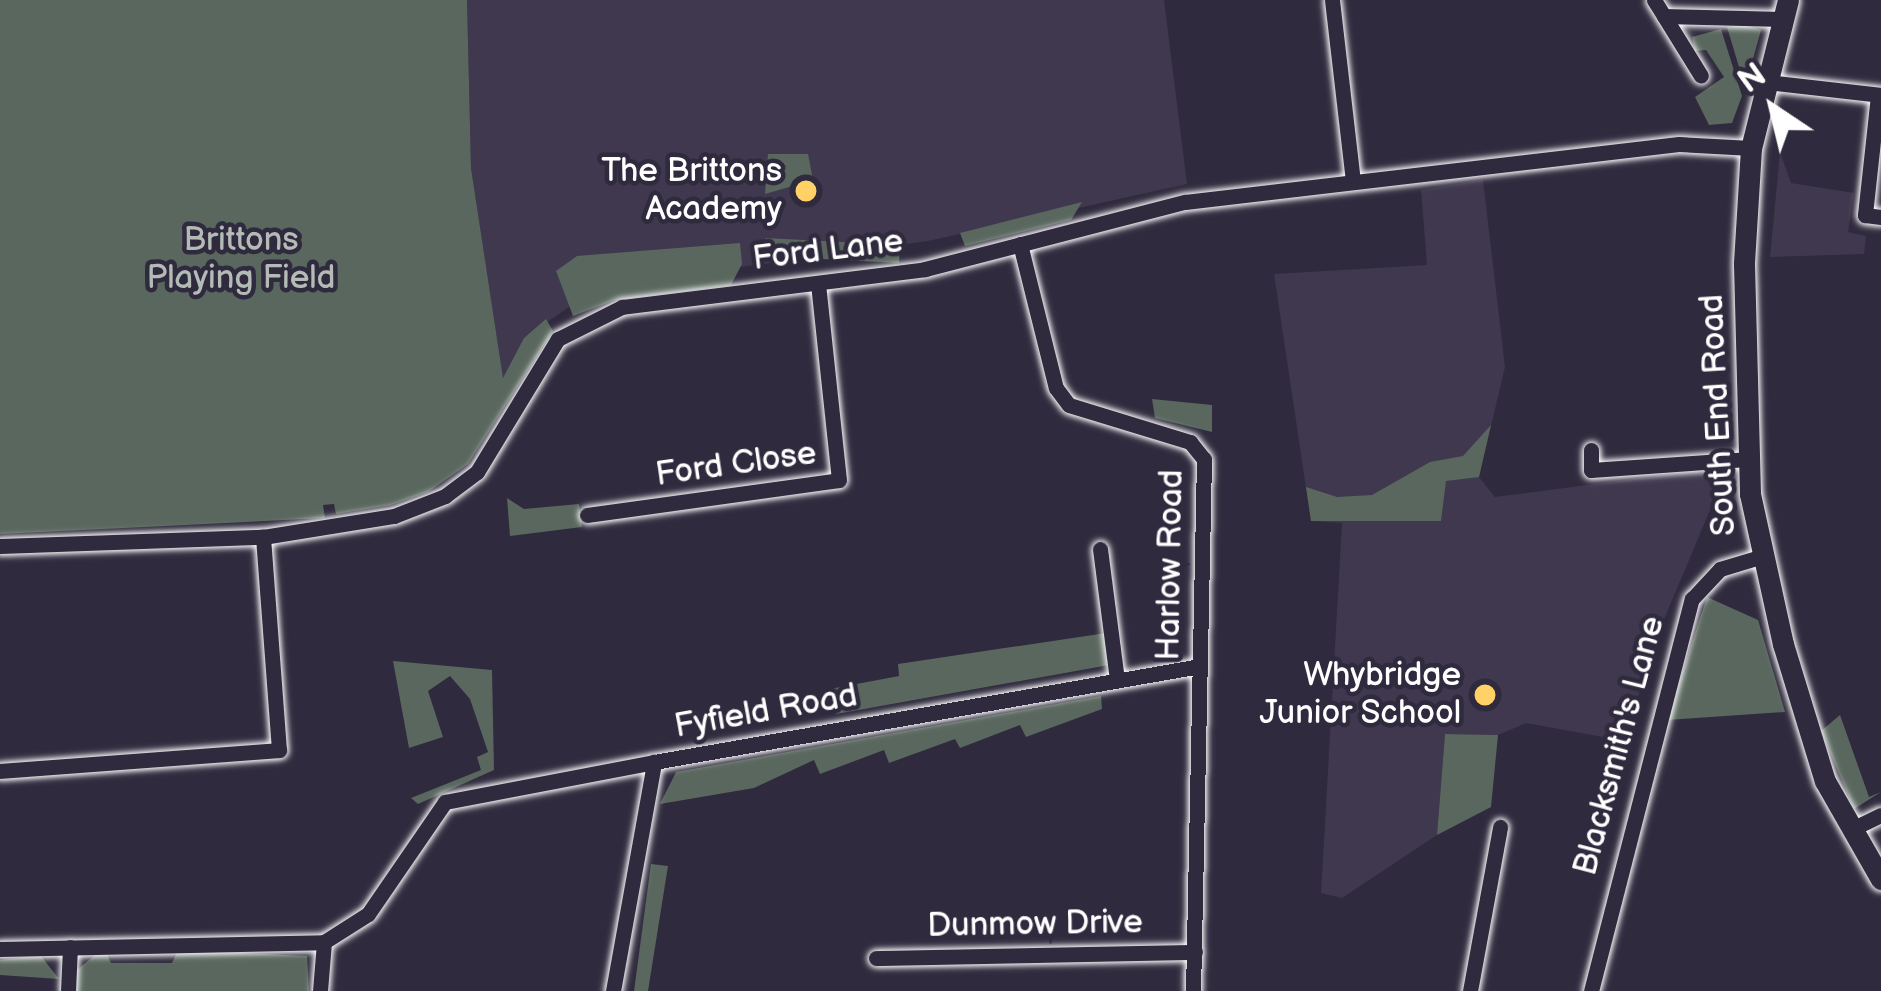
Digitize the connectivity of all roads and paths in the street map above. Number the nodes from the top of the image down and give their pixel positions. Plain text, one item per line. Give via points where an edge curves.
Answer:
1 (1332, 0) edge
2 (1654, 0) edge
3 (1785, 10) edge
4 (1664, 16) junction
5 (1701, 76) dead end
6 (1767, 82) junction
7 (1880, 95) edge
8 (1751, 148) junction
9 (1354, 182) junction
10 (1881, 217) edge
11 (1020, 244) junction
12 (818, 284) junction
13 (1591, 450) dead end
14 (1747, 459) junction
15 (586, 514) dead end
16 (262, 537) junction
17 (0, 546) edge
18 (1100, 548) dead end
19 (1760, 556) junction
20 (1200, 666) junction
21 (1117, 680) junction
22 (654, 762) junction
23 (0, 771) edge
24 (1881, 814) edge
25 (1500, 827) dead end
26 (1850, 830) junction
27 (1881, 879) edge
28 (324, 942) junction
29 (70, 947) junction
30 (0, 949) edge
31 (1196, 952) junction
32 (876, 958) dead end
33 (68, 991) edge
34 (320, 991) edge
35 (613, 991) edge
36 (1193, 991) edge
37 (1470, 991) edge
38 (1591, 991) edge

1 - 9 street
2 - 4 street
3 - 4 street
3 - 6 street, South End Road
4 - 5 street
6 - 7 street
6 - 8 street, South End Road
7 - 10 street via 1865,215
8 - 9 street, Ford Lane via 1678,144
8 - 14 street, South End Road
9 - 11 street, Ford Lane via 1184,202
11 - 12 street, Ford Lane
11 - 20 street, Harlow Road via 1056,388 1069,405 1190,442 1204,459
12 - 15 street, Ford Close via 838,480
12 - 16 street, Ford Lane via 596,313 558,339 499,446 445,496 384,518
13 - 14 street via 1591,470
14 - 19 street, South End Road
16 - 17 street, Ford Lane
16 - 23 street via 278,750
18 - 21 street
19 - 26 street, South End Road via 1826,781
19 - 38 street, Blacksmith's Lane via 1720,569 1692,599
20 - 21 street, Fyfield Road
20 - 31 street, Harlow Road
21 - 22 street, Fyfield Road
22 - 28 street via 445,802 368,914
22 - 35 street, Fyfield Road
24 - 26 street
25 - 37 street
26 - 27 street, South End Road
28 - 29 street
28 - 34 street
29 - 30 street
29 - 33 street
31 - 32 street, Dunmow Drive
31 - 36 street, Harlow Road

